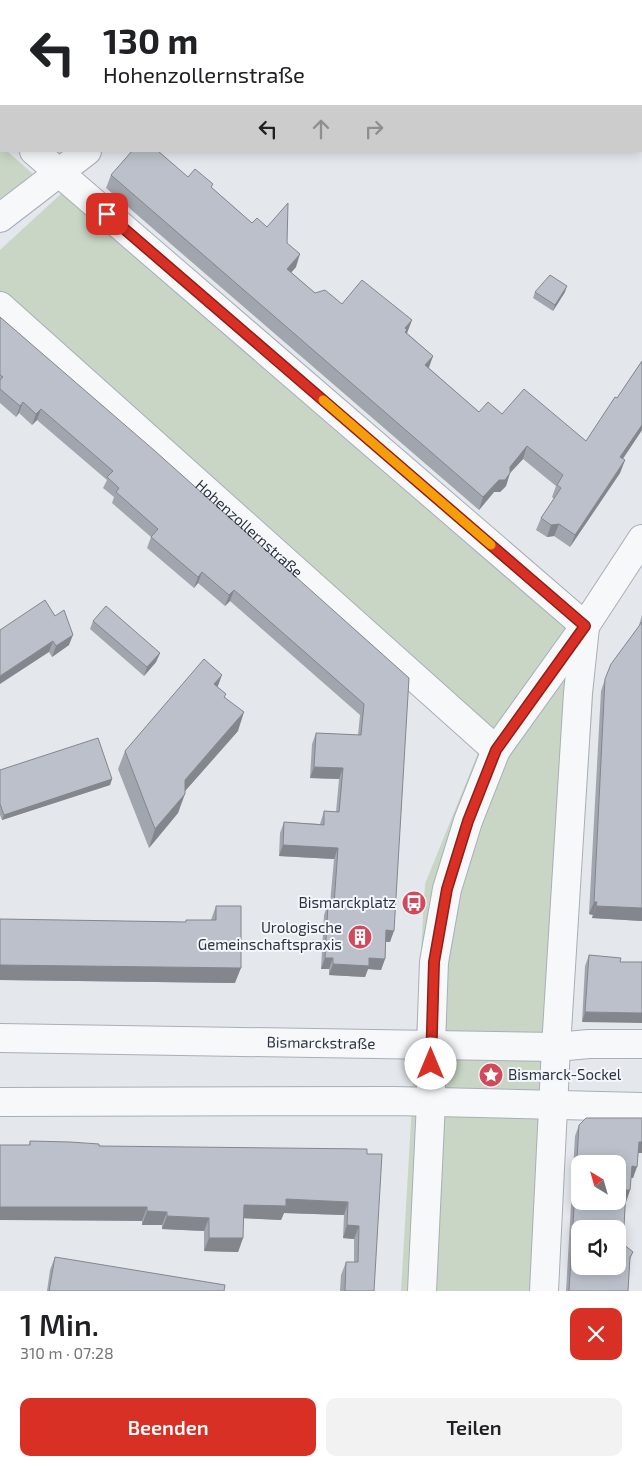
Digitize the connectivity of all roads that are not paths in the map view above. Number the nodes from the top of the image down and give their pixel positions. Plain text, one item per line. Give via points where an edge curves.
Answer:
1 (35, 152) edge
2 (86, 152) edge
3 (59, 172) junction
4 (0, 218) edge
5 (0, 306) edge
6 (642, 539) edge
7 (585, 626) junction
8 (496, 750) junction
9 (0, 1038) edge
10 (642, 1044) edge
11 (430, 1045) junction
12 (556, 1047) junction
13 (0, 1102) edge
14 (432, 1102) junction
15 (554, 1104) junction
16 (642, 1107) edge
17 (422, 1291) edge
18 (544, 1291) edge

1 - 3 street
2 - 3 street
3 - 4 street
3 - 7 street
5 - 8 street, Hohenzollernstraße
6 - 7 street
7 - 8 street
7 - 12 street
8 - 11 street via 468,821 447,889 434,962
9 - 11 street, Bismarckstraße
10 - 12 street, Bismarckstraße
11 - 12 street, Bismarckstraße
11 - 14 street
12 - 15 street
13 - 14 street
14 - 15 street
14 - 17 street
15 - 16 street
15 - 18 street

